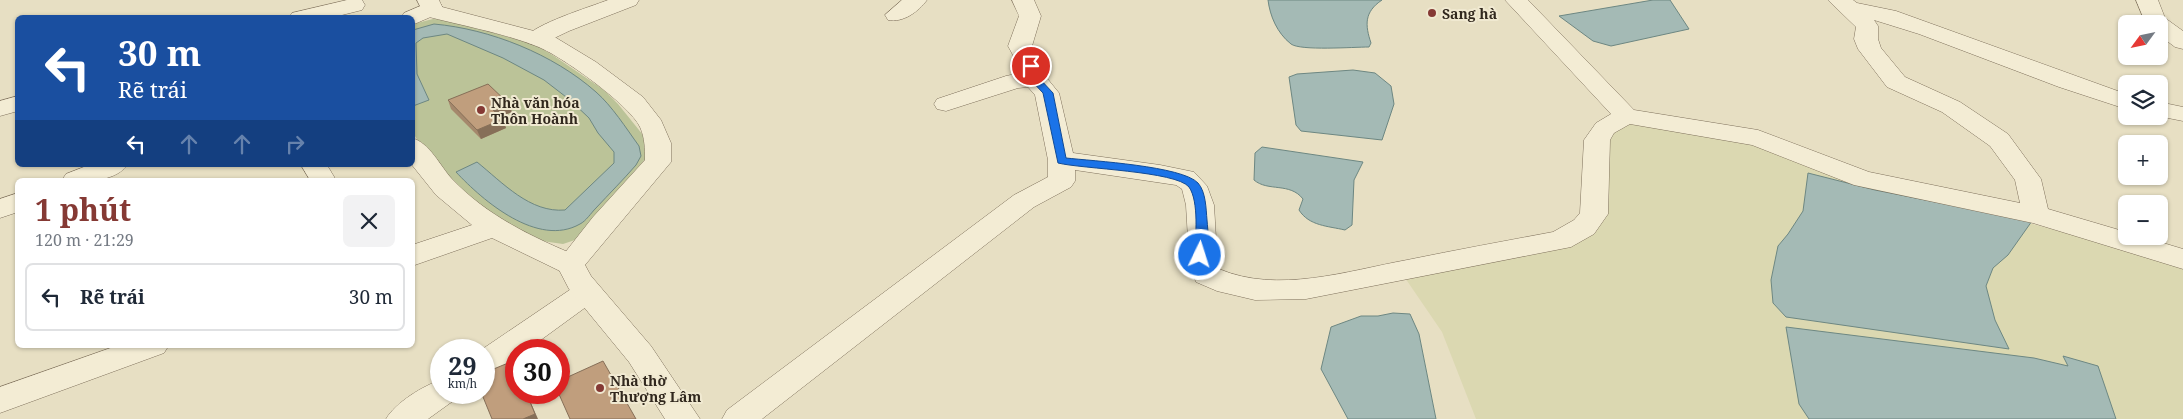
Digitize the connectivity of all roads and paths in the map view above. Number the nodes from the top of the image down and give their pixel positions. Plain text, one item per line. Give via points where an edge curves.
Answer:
1 (628, 0) edge
2 (916, 0) edge
3 (1023, 0) edge
4 (1516, 0) edge
5 (2147, 0) edge
6 (1844, 5) edge
7 (357, 7) edge
8 (424, 9) edge
9 (316, 15) edge
10 (896, 15) dead end
11 (2152, 15) edge
12 (2168, 31) edge
13 (536, 38) junction
14 (2183, 42) edge
15 (1034, 78) junction
16 (2118, 99) edge
17 (15, 104) edge
18 (946, 104) dead end
19 (0, 109) edge
20 (2168, 111) edge
21 (2183, 114) edge
22 (1626, 116) junction
23 (415, 150) edge
24 (1062, 160) junction
25 (109, 167) edge
26 (80, 178) edge
27 (15, 203) edge
28 (0, 209) edge
29 (2036, 215) junction
30 (495, 227) junction
31 (415, 255) edge
32 (2183, 259) edge
33 (570, 264) junction
34 (587, 292) junction
35 (145, 348) edge
36 (495, 356) edge
37 (0, 400) edge
38 (430, 400) edge
39 (403, 419) edge
40 (682, 419) edge
41 (740, 419) edge

1 - 13 street
2 - 10 street
3 - 15 street via 1030,16 1020,46
4 - 22 street
5 - 11 street
6 - 16 street via 1927,29
6 - 29 street via 1867,26 1866,39 1870,49 1896,82 1951,107 1999,140 2028,179
7 - 9 street
8 - 13 street
12 - 14 street
13 - 33 street via 588,67 634,102 652,125 658,143 658,162
15 - 18 street via 1015,81
15 - 24 street via 1048,93
17 - 19 street
20 - 21 street
22 - 24 street via 1605,128 1597,140 1594,214 1584,227 1561,240 1306,289 1256,290 1227,284 1206,274 1200,255 1200,205 1194,186 1185,178
22 - 29 street via 1758,138 1862,179
23 - 30 street via 446,188
24 - 41 street via 1062,181 1024,200
25 - 26 street
27 - 28 street
29 - 32 street
30 - 31 street
30 - 33 street via 528,247
33 - 34 street
34 - 36 street
34 - 40 street via 640,354
35 - 37 street
38 - 39 street

